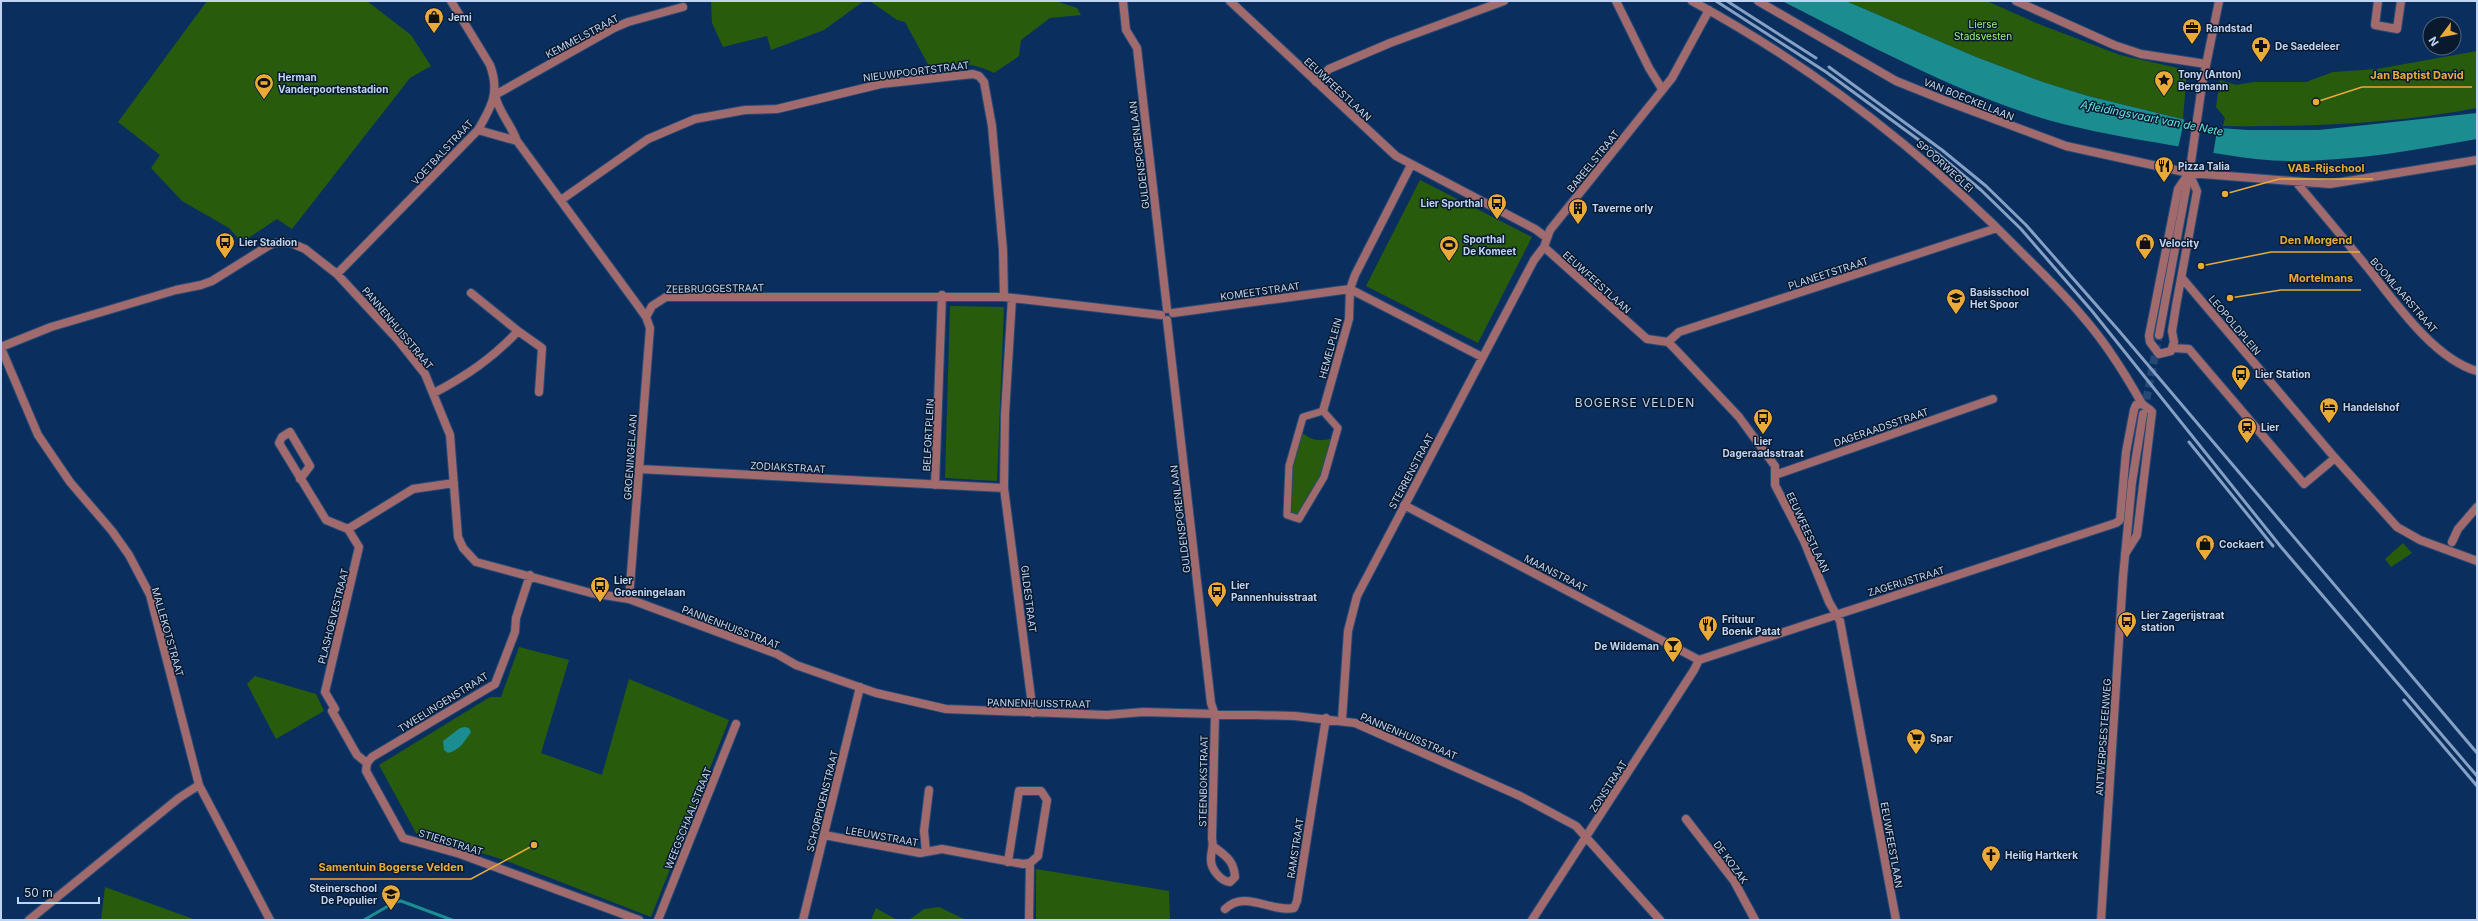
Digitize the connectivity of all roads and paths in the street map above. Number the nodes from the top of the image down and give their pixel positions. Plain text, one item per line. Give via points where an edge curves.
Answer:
1 (451, 1) edge
2 (1123, 1) edge
3 (1230, 1) edge
4 (1504, 1) edge
5 (1616, 1) edge
6 (1692, 1) edge
7 (1758, 1) edge
8 (2016, 1) edge
9 (2219, 1) edge
10 (2378, 1) edge
11 (2401, 1) edge
12 (684, 7) dead end
13 (1709, 10) junction
14 (2206, 64) junction
15 (1316, 82) junction
16 (1662, 89) junction
17 (494, 95) junction
18 (478, 130) junction
19 (517, 141) junction
20 (2477, 160) edge
21 (1411, 165) junction
22 (2189, 173) junction
23 (2296, 182) junction
24 (561, 200) junction
25 (1997, 228) junction
26 (1546, 237) junction
27 (1544, 247) junction
28 (338, 274) junction
29 (2182, 278) junction
30 (1350, 289) junction
31 (471, 293) dead end
32 (942, 295) junction
33 (1008, 298) junction
34 (1167, 314) junction
35 (646, 317) junction
36 (518, 331) junction
37 (2159, 335) tunnel mouth
38 (1668, 342) junction
39 (1, 347) edge
40 (2173, 348) junction
41 (1482, 357) junction
42 (2477, 371) edge
43 (539, 392) dead end
44 (434, 393) junction
45 (1993, 399) dead end
46 (2140, 400) junction
47 (1323, 411) junction
48 (2144, 414) tunnel mouth
49 (2335, 458) junction
50 (639, 469) junction
51 (1775, 475) junction
52 (300, 479) junction
53 (454, 483) junction
54 (936, 485) junction
55 (1004, 488) junction
56 (1404, 505) junction
57 (2477, 507) edge
58 (348, 528) junction
59 (2452, 542) dead end
60 (2125, 554) junction
61 (2477, 561) edge
62 (530, 575) junction
63 (629, 599) junction
64 (1837, 614) junction
65 (1698, 660) junction
66 (860, 687) junction
67 (1032, 713) junction
68 (1215, 715) junction
69 (1326, 718) junction
70 (1342, 720) junction
71 (736, 724) dead end
72 (367, 762) junction
73 (200, 785) junction
74 (929, 790) dead end
75 (1686, 819) dead end
76 (824, 835) junction
77 (1587, 837) junction
78 (1214, 846) dead end
79 (926, 852) junction
80 (1008, 862) junction
81 (1030, 863) junction
82 (1225, 909) dead end
83 (29, 920) edge
84 (270, 920) edge
85 (639, 920) edge
86 (658, 920) edge
87 (803, 920) edge
88 (1029, 920) edge
89 (1532, 920) edge
90 (1660, 920) edge
91 (1755, 920) edge
92 (1896, 920) edge
93 (2101, 920) edge

1 - 17 street, VOETBALSTRAAT via 490,65 495,82
2 - 34 street, GULDENSPORENLAAN via 1126,30 1137,48
3 - 15 street, EEUWFEESTLAAN
4 - 15 street via 1329,69
5 - 16 street
6 - 13 street, SPOORWEGLEI
7 - 22 street, VAN BOECKELLAAN via 1896,81 1946,101 2066,146
8 - 14 street via 2114,45 2141,54
9 - 14 street
10 - 11 street via 2375,25 2397,29
12 - 17 street, KEMMELSTRAAT via 614,28
13 - 16 street, BAREELSTRAAT via 1672,78
13 - 25 street, SPOORWEGLEI via 1851,102 1906,145
14 - 22 street
15 - 21 street, EEUWFEESTLAAN via 1396,156
16 - 26 street, BAREELSTRAAT
17 - 18 street, VOETBALSTRAAT
17 - 19 street via 498,110 514,131
18 - 19 street
18 - 28 street, VOETBALSTRAAT
19 - 24 street
20 - 23 street, VAN BOECKELLAAN via 2330,184
21 - 26 street, EEUWFEESTLAAN
21 - 30 street
22 - 23 street, VAN BOECKELLAAN
22 - 29 street via 2197,191
22 - 37 street
22 - 40 street via 2178,189 2149,336 2150,342 2159,354 2166,354
23 - 42 street, BOOMLAARSTRAAT via 2420,331 2445,353
24 - 33 street, NIEUWPOORTSTRAAT via 648,138 695,119 745,110 777,109 881,84 973,74 984,82 992,126
24 - 35 street
25 - 38 street, PLANEETSTRAAT via 1679,332
25 - 46 street, SPOORWEGLEI via 2083,316 2119,364
26 - 27 street, BAREELSTRAAT
27 - 38 street, EEUWFEESTLAAN via 1647,339
27 - 41 street, STERRENSTRAAT via 1534,260
28 - 39 street, PANNENHUISSTRAAT via 305,249 292,243 275,243 212,281 51,327
28 - 44 street, PANNENHUISSTRAAT via 416,361
29 - 40 street via 2172,331
29 - 49 street, LEOPOLDPLEIN
30 - 34 street, KOMEETSTRAAT
30 - 41 street
30 - 47 street, HEMELPLEIN via 1349,319
31 - 36 street
32 - 33 street, ZEEBRUGGESTRAAT
32 - 35 street, ZEEBRUGGESTRAAT via 666,297 652,306
32 - 54 street, BELFORTPLEIN
33 - 34 street, KOMEETSTRAAT
33 - 55 street
34 - 68 street, GULDENSPORENLAAN via 1211,702
35 - 50 street, GROENINGELAAN via 650,328
36 - 43 street via 542,348
36 - 44 street via 501,349 468,375
38 - 51 street, EEUWFEESTLAAN via 1739,417 1775,466
39 - 73 street, MALLEKOTSTRAAT via 38,436 70,482 129,555 150,596
40 - 49 street via 2189,349 2304,484
41 - 56 street, STERRENSTRAAT
44 - 53 street, PANNENHUISSTRAAT via 450,435
45 - 51 street, DAGERAADSSTRAAT
46 - 60 street, ANTWERPSESTEENWEG via 2149,408 2153,418 2145,461 2137,535
46 - 64 street, ZAGERIJSTRAAT via 2134,410 2126,452 2120,520 1937,583 1918,586
47 - 47 street via 1303,417 1289,466 1287,515 1299,519 1324,477 1338,428
48 - 60 street, ANTWERPSESTEENWEG via 2132,482
49 - 61 street, LEOPOLDPLEIN via 2397,527 2420,540
50 - 54 street, ZODIAKSTRAAT
50 - 63 street, GROENINGELAAN
51 - 64 street, EEUWFEESTLAAN via 1775,485 1804,540 1829,602
52 - 52 street via 279,444 282,437 290,432 310,466
52 - 58 street via 326,520
53 - 58 street via 413,489
53 - 62 street, PANNENHUISSTRAAT via 458,537 470,557 476,562
54 - 55 street, BELFORTPLEIN
55 - 67 street, GILDESTRAAT
56 - 65 street, MAANSTRAAT
56 - 70 street, STERRENSTRAAT via 1356,596 1348,632
57 - 59 street via 2458,529
58 - 72 street, PLASHOEVESTRAAT via 359,547 325,692 357,755
60 - 93 street, ANTWERPSESTEENWEG
62 - 63 street, PANNENHUISSTRAAT via 591,592
62 - 72 street, TWEELINGENSTRAAT via 516,618 515,632 495,684
63 - 66 street, PANNENHUISSTRAAT via 777,654 796,666
64 - 65 street, ZAGERIJSTRAAT
64 - 92 street, EEUWFEESTLAAN
65 - 77 street, ZONSTRAAT
66 - 67 street, PANNENHUISSTRAAT via 891,698 946,709
66 - 76 street, SCHORPIOENSTRAAT
67 - 68 street, PANNENHUISSTRAAT via 1107,715 1143,712
68 - 69 street, PANNENHUISSTRAAT
68 - 78 street, STEENBOKSTRAAT via 1212,839
69 - 70 street, PANNENHUISSTRAAT
69 - 82 street, RAMSTRAAT via 1294,908 1284,910 1260,902 1239,901 1231,902
70 - 77 street, PANNENHUISSTRAAT via 1367,727 1520,796 1576,826
71 - 86 street, WEEGSCHAALSTRAAT
72 - 85 street, STIERSTRAAT via 366,771 403,838 460,854
73 - 83 street via 179,798
73 - 84 street, MALLEKOTSTRAAT
74 - 79 street via 924,831
75 - 91 street, DE KOZAK via 1734,881
76 - 79 street, LEEUWSTRAAT
76 - 87 street, SCHORPIOENSTRAAT
77 - 89 street, ZONSTRAAT
77 - 90 street, PANNENHUISSTRAAT
79 - 80 street, LEEUWSTRAAT via 942,849
80 - 81 street, LEEUWSTRAAT
80 - 81 street via 1019,790 1041,791 1047,800 1038,856
81 - 88 street

